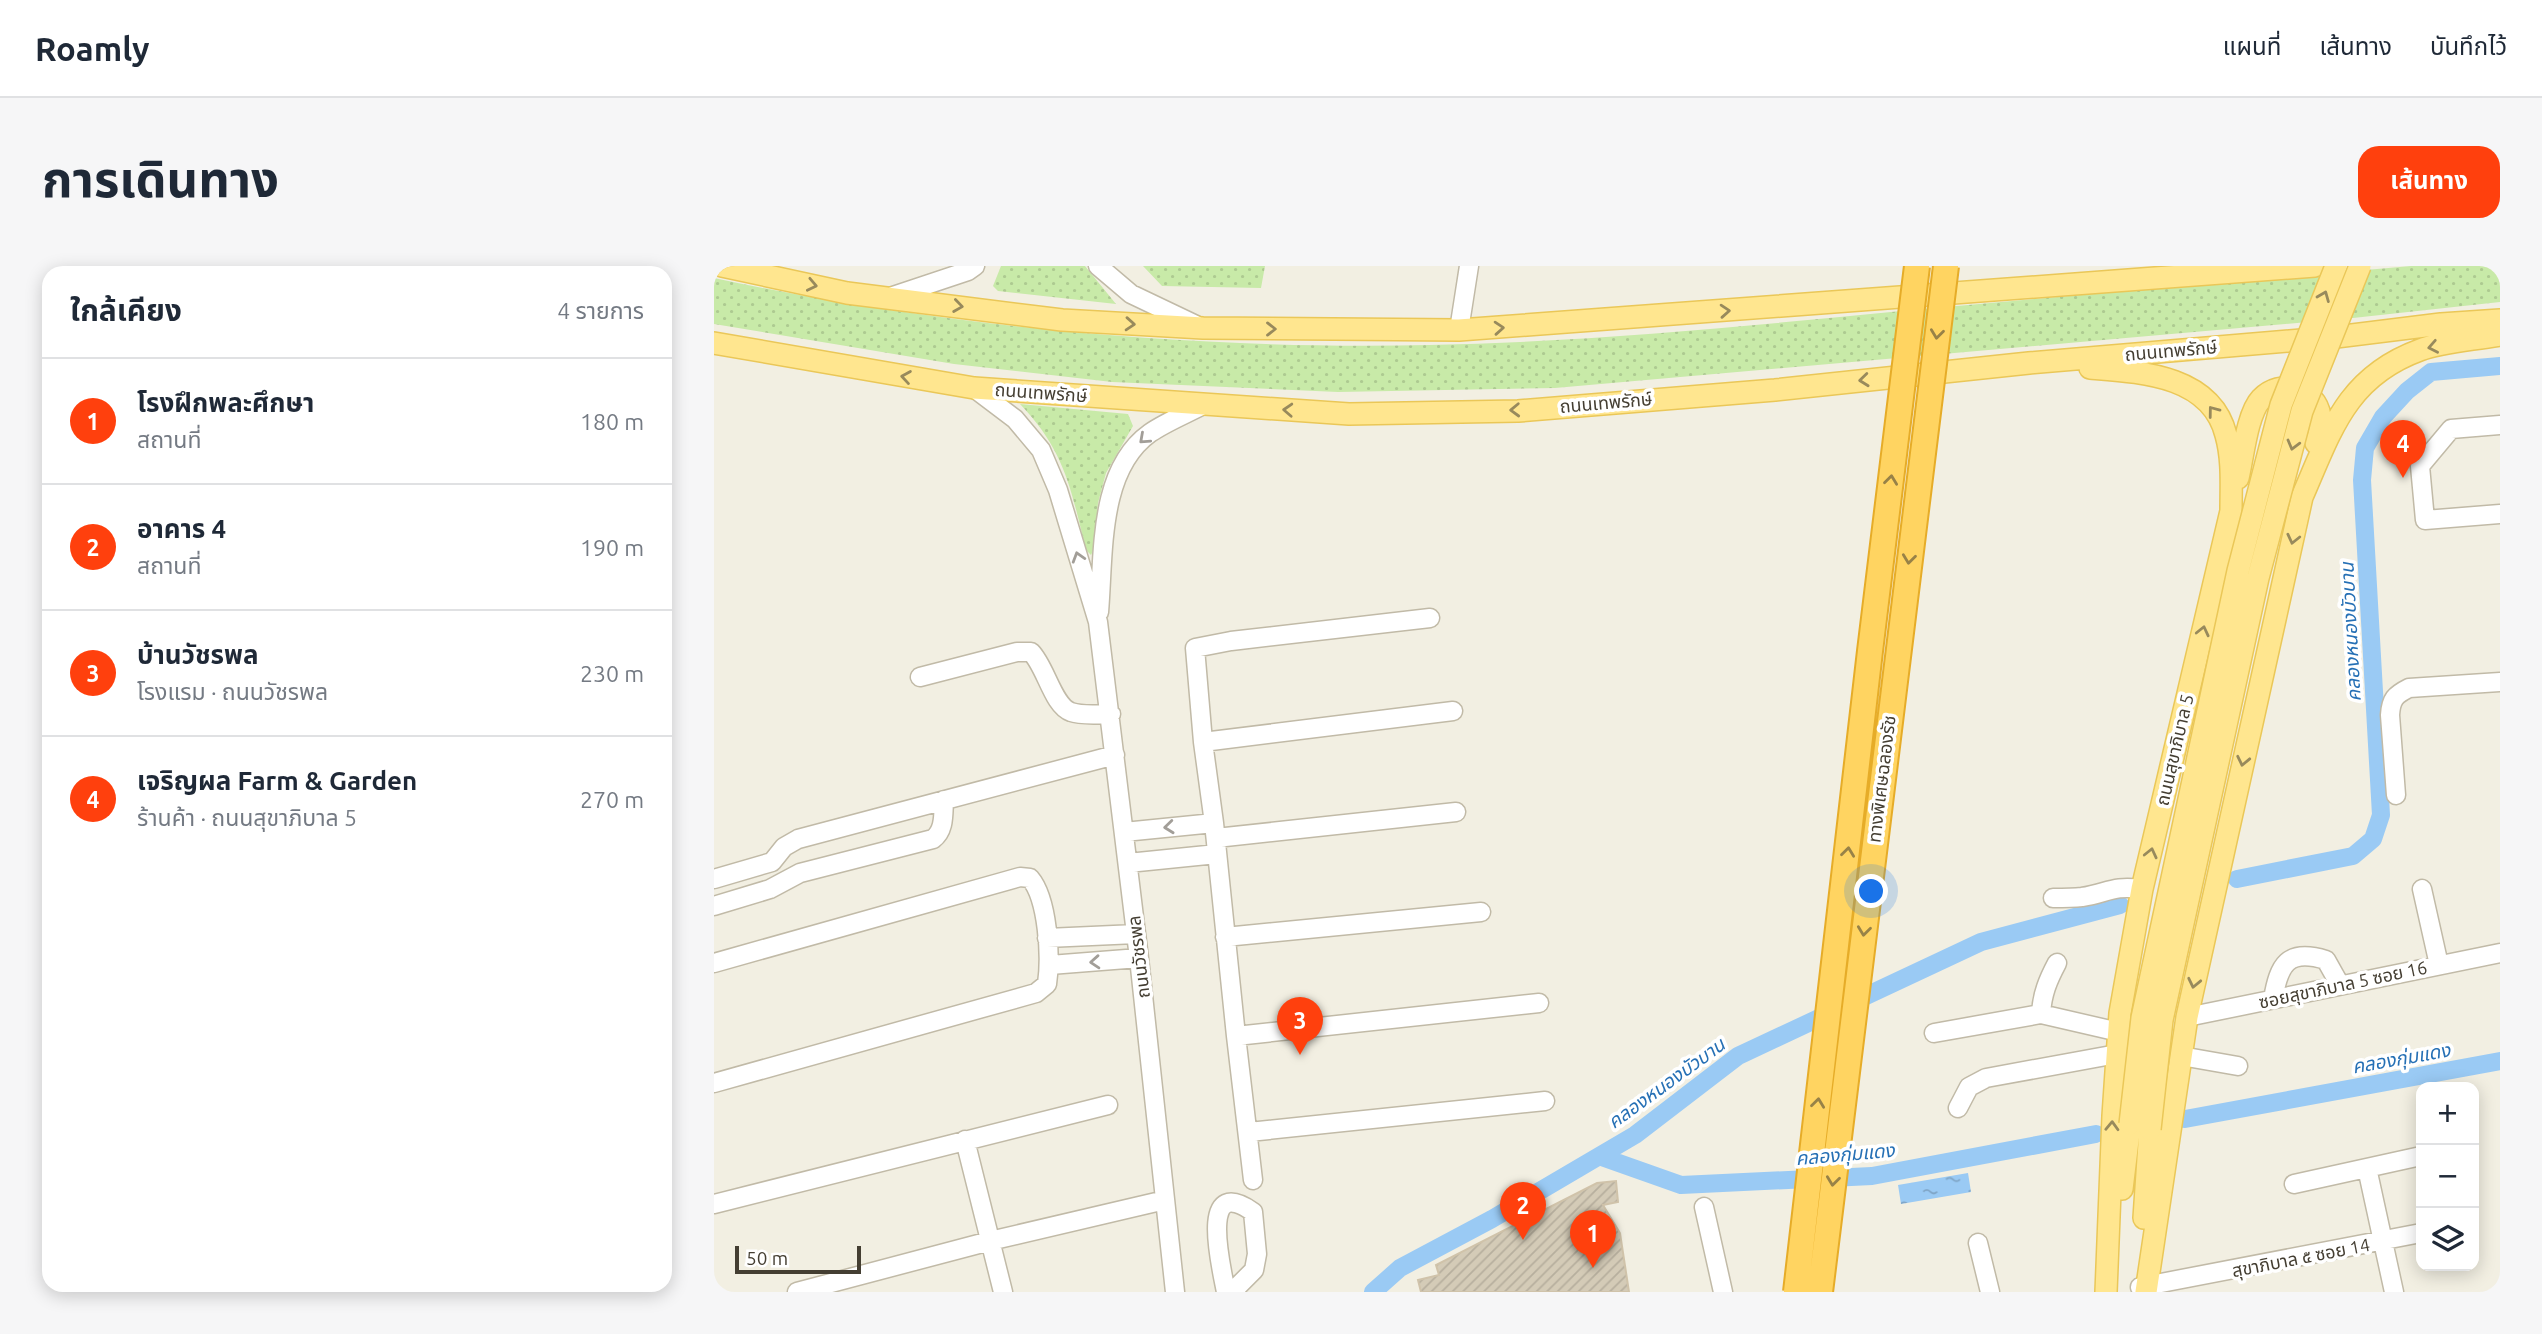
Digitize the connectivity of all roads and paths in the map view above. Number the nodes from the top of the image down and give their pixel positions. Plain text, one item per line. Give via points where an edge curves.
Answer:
1 (722, 266) edge
2 (975, 266) edge
3 (1098, 266) edge
4 (1469, 266) edge
5 (1917, 266) edge
6 (1946, 266) edge
7 (2160, 266) edge
8 (2315, 266) edge
9 (2336, 266) edge
10 (2360, 266) edge
11 (2029, 288) junction
12 (890, 297) junction
13 (2500, 320) edge
14 (1203, 328) junction
15 (1459, 330) junction
16 (2500, 335) edge
17 (714, 343) edge
18 (2029, 363) junction
19 (974, 388) junction
20 (1203, 405) junction
21 (2500, 425) edge
22 (2302, 497) junction
23 (2231, 511) junction
24 (2500, 514) edge
25 (1430, 618) dead end
26 (1098, 622) junction
27 (920, 677) dead end
28 (2500, 682) edge
29 (1453, 711) dead end
30 (1111, 714) junction
31 (1203, 742) junction
32 (1115, 755) junction
33 (2396, 795) dead end
34 (944, 800) junction
35 (1456, 812) dead end
36 (1124, 832) junction
37 (1216, 838) junction
38 (1128, 863) junction
39 (714, 879) edge
40 (2142, 889) junction
41 (2423, 889) dead end
42 (2053, 898) dead end
43 (714, 905) edge
44 (1481, 912) dead end
45 (1136, 934) junction
46 (1225, 937) junction
47 (1047, 938) junction
48 (2500, 953) edge
49 (1139, 958) junction
50 (714, 963) edge
51 (2057, 963) dead end
52 (1050, 965) junction
53 (2440, 965) junction
54 (2340, 985) junction
55 (2273, 999) junction
56 (1539, 1003) dead end
57 (2041, 1014) junction
58 (2187, 1017) junction
59 (2119, 1032) junction
60 (1934, 1033) dead end
61 (1236, 1036) junction
62 (2117, 1054) junction
63 (2181, 1056) junction
64 (2238, 1066) dead end
65 (714, 1083) edge
66 (1545, 1101) dead end
67 (1108, 1105) dead end
68 (1958, 1108) dead end
69 (2140, 1126) junction
70 (1249, 1132) junction
71 (965, 1140) junction
72 (2416, 1157) edge
73 (2367, 1168) junction
74 (1253, 1180) dead end
75 (2294, 1184) dead end
76 (1165, 1200) junction
77 (714, 1203) edge
78 (1704, 1207) dead end
79 (2416, 1234) edge
80 (990, 1241) junction
81 (2383, 1242) junction
82 (1978, 1243) dead end
83 (2209, 1284) edge
84 (2143, 1289) edge
85 (797, 1292) edge
86 (1003, 1292) edge
87 (1175, 1292) edge
88 (1226, 1292) edge
89 (1232, 1292) edge
90 (1723, 1292) edge
91 (1796, 1292) edge
92 (1820, 1292) edge
93 (1990, 1292) edge
94 (2108, 1292) edge
95 (2394, 1292) edge

1 -> 12 main road via 847,293
2 - 12 street
3 - 14 street via 1131,295
4 - 15 street
91 -> 5 highway, ทางพิเศษฉลองรัช, bridge
6 -> 92 highway, ทางพิเศษฉลองรัช, bridge
7 - 11 main road
8 - 11 main road
69 -> 9 main road, ถนนสุขาภิบาล 5, bridge via 2142,1018 2238,571 2281,405
10 -> 69 main road, ถนนสุขาภิบาล 5, bridge via 2302,411 2258,578
15 -> 11 main road
12 -> 14 main road via 1062,320
13 - 18 main road, ถนนเทพรักษ์
14 -> 15 main road
16 -> 22 main road via 2422,349 2387,365 2337,417
19 -> 17 main road, ถนนเทพรักษ์
18 -> 20 main road, ถนนเทพรักษ์ via 1518,411 1349,414
23 -> 18 main road, ถนนสุขาภิบาล 5 via 2226,432 2217,413 2194,390 2165,377
19 - 20 main road, ถนนเทพรักษ์
26 -> 19 street, ถนนวัชรพล via 1058,490 1041,450 1015,419
20 -> 26 street, ถนนวัชรพล via 1150,433 1128,454 1108,501
21 - 24 street via 2451,429 2420,466 2425,520
22 - 23 main road via 2321,418 2312,398 2282,387 2262,397 2256,406
22 -> 58 main road
40 -> 23 main road, ถนนสุขาภิบาล 5
25 - 31 street via 1198,646 1194,653
26 - 30 street, ถนนวัชรพล
27 - 30 street via 1031,652 1060,705 1072,713
28 - 33 street via 2409,688 2397,694 2390,715
29 - 31 street
30 - 32 street, ถนนวัชรพล
31 - 37 street
32 - 34 street
32 - 36 street, ถนนวัชรพล
34 - 39 street via 798,839 772,862
34 - 43 street via 942,827 933,839 800,873 770,890
35 - 37 street
37 -> 36 street
36 - 38 street, ถนนวัชรพล
37 - 38 street
37 - 46 street
38 - 45 street, ถนนวัชรพล
40 - 42 street via 2125,886 2083,897
40 - 59 main road, ถนนสุขาภิบาล 5
41 - 53 street
44 - 46 street
45 - 47 street
45 - 49 street, ถนนวัชรพล
46 - 61 street
47 - 50 street via 1040,893 1030,878 1020,877
47 - 52 street
48 - 53 street, ซอยสุขาภิบาล 5 ซอย 16
49 -> 52 street
49 - 76 street, ถนนวัชรพล
51 - 57 street via 2042,998
52 - 65 street via 1047,984 1036,993
53 - 54 street, ซอยสุขาภิบาล 5 ซอย 16
54 - 55 street, ซอยสุขาภิบาล 5 ซอย 16
54 - 55 street via 2326,960 2298,956 2285,962 2277,973
55 - 58 street, ซอยสุขาภิบาล 5 ซอย 16
56 - 61 street
57 - 59 street
57 - 60 street
58 - 63 main road
59 - 62 main road, ถนนสุขาภิบาล 5
61 - 70 street
62 - 68 street via 1986,1078 1969,1087
94 -> 62 main road, ถนนสุขาภิบาล 5
63 - 64 street
63 - 84 main road
66 - 70 street
67 - 71 street
69 - 84 main road, ถนนสุขาภิบาล 5
69 - 94 main road, ถนนสุขาภิบาล 5
70 - 74 street
71 - 77 street
71 - 80 street
72 - 73 street
73 - 75 street
73 - 81 street
76 - 80 street
76 - 87 street, ถนนวัชรพล
78 - 90 street
79 - 81 street, สุขาภิบาล ๕ ซอย 14
80 - 85 street
80 - 86 street
81 - 83 street, สุขาภิบาล ๕ ซอย 14
81 - 95 street
82 - 93 street
83 - 84 street, สุขาภิบาล ๕ ซอย 14
88 - 89 street via 1216,1223 1219,1211 1228,1205 1242,1205 1253,1212 1257,1254 1254,1270

